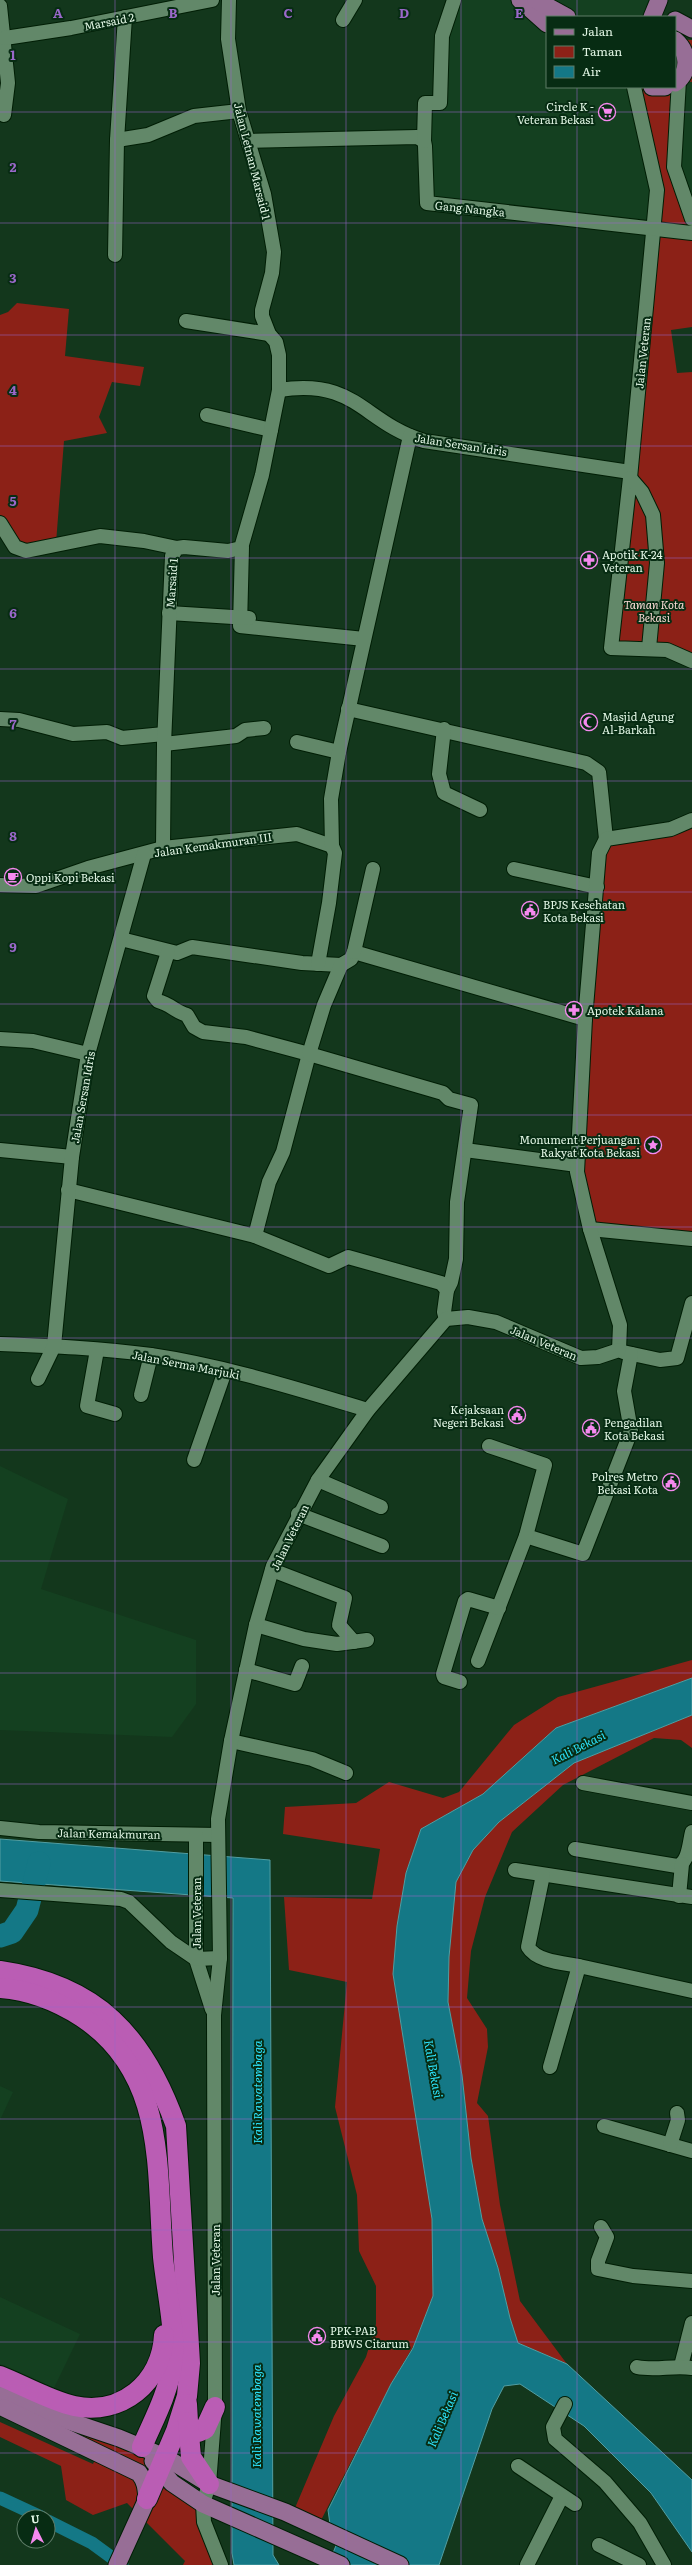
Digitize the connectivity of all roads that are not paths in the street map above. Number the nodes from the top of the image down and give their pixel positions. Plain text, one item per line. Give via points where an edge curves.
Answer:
1 (212, 0) edge
2 (229, 0) edge
3 (355, 0) edge
4 (454, 0) edge
5 (520, 0) edge
6 (536, 0) edge
7 (659, 0) edge
8 (667, 0) edge
9 (0, 6) edge
10 (565, 16) edge
11 (652, 16) edge
12 (669, 16) edge
13 (125, 17) junction
14 (343, 20) dead end
15 (676, 21) edge
16 (546, 23) edge
17 (692, 29) edge
18 (5, 38) junction
19 (676, 39) edge
20 (676, 40) edge
21 (692, 40) edge
22 (678, 83) edge
23 (634, 88) edge
24 (240, 111) junction
25 (4, 115) dead end
26 (117, 140) junction
27 (248, 141) junction
28 (424, 141) junction
29 (674, 149) junction
30 (649, 150) junction
31 (692, 219) edge
32 (655, 229) junction
33 (692, 233) edge
34 (115, 254) dead end
35 (186, 321) dead end
36 (269, 334) junction
37 (279, 390) junction
38 (207, 415) dead end
39 (271, 430) junction
40 (410, 436) junction
41 (630, 475) junction
42 (0, 523) edge
43 (242, 546) junction
44 (177, 548) junction
45 (169, 613) junction
46 (247, 618) junction
47 (364, 639) junction
48 (649, 648) junction
49 (692, 661) edge
50 (348, 708) junction
51 (0, 719) edge
52 (264, 728) dead end
53 (444, 729) junction
54 (164, 739) junction
55 (297, 742) dead end
56 (340, 752) junction
57 (480, 810) dead end
58 (692, 820) edge
59 (606, 839) junction
60 (332, 846) junction
61 (163, 848) junction
62 (144, 854) junction
63 (373, 869) dead end
64 (514, 869) dead end
65 (0, 886) edge
66 (597, 887) junction
67 (121, 939) junction
68 (168, 952) junction
69 (354, 952) junction
70 (318, 964) junction
71 (340, 965) junction
72 (585, 1019) junction
73 (0, 1039) edge
74 (88, 1054) junction
75 (309, 1054) junction
76 (0, 1150) edge
77 (466, 1150) junction
78 (72, 1157) junction
79 (577, 1166) junction
80 (68, 1190) junction
81 (590, 1228) junction
82 (255, 1236) junction
83 (692, 1240) edge
84 (447, 1290) junction
85 (692, 1302) edge
86 (446, 1320) junction
87 (0, 1344) edge
88 (54, 1346) junction
89 (97, 1350) junction
90 (625, 1352) junction
91 (151, 1355) junction
92 (225, 1371) junction
93 (38, 1379) dead end
94 (141, 1394) dead end
95 (368, 1410) junction
96 (115, 1414) dead end
97 (490, 1446) dead end
98 (194, 1460) dead end
99 (318, 1480) junction
100 (382, 1507) dead end
101 (298, 1514) junction
102 (526, 1536) junction
103 (382, 1546) dead end
104 (272, 1570) junction
105 (499, 1608) junction
106 (256, 1625) junction
107 (478, 1661) dead end
108 (302, 1666) dead end
109 (246, 1670) junction
110 (460, 1682) dead end
111 (230, 1745) junction
112 (346, 1773) dead end
113 (583, 1783) dead end
114 (692, 1803) edge
115 (218, 1819) junction
116 (0, 1828) edge
117 (692, 1832) edge
118 (196, 1835) junction
119 (218, 1835) junction
120 (575, 1849) dead end
121 (682, 1864) junction
122 (515, 1870) dead end
123 (543, 1875) junction
124 (5, 1891) edge
125 (686, 1896) edge
126 (220, 1951) junction
127 (196, 1952) junction
128 (579, 1966) junction
129 (0, 1971) edge
130 (0, 1988) edge
131 (692, 1991) edge
132 (214, 2015) junction
133 (550, 2066) dead end
134 (677, 2113) dead end
135 (604, 2126) dead end
136 (670, 2145) junction
137 (692, 2151) edge
138 (601, 2227) dead end
139 (692, 2281) edge
140 (166, 2294) junction
141 (692, 2323) edge
142 (637, 2367) dead end
143 (686, 2367) edge
144 (0, 2376) edge
145 (0, 2394) edge
146 (187, 2396) junction
147 (565, 2404) dead end
148 (0, 2406) edge
149 (215, 2406) junction
150 (188, 2422) junction
151 (142, 2447) junction
152 (518, 2466) dead end
153 (166, 2470) junction
154 (209, 2484) junction
155 (562, 2496) junction
156 (146, 2501) junction
157 (575, 2504) dead end
158 (210, 2507) junction
159 (599, 2545) dead end
160 (117, 2565) edge
161 (221, 2565) edge
162 (341, 2565) edge
163 (400, 2565) edge
164 (527, 2565) edge
165 (639, 2565) edge
166 (664, 2565) edge

1 - 13 street, Marsaid 2
2 - 24 street, Jalan Letnan Marsaid 1 via 228,39
3 - 14 street
4 - 28 street via 442,36 440,103 425,103
5 - 16 main road
6 - 10 main road
7 - 11 main road
8 - 12 main road
9 - 18 street
13 - 18 street, Marsaid 2
13 - 26 street
15 - 17 main road
18 - 25 street via 8,83
19 - 21 main road
20 - 22 main road via 686,55 685,68
22 - 29 street
23 - 30 street, Jalan Veteran
24 - 26 street via 194,116 148,135
24 - 27 street, Jalan Letnan Marsaid 1
26 - 34 street
27 - 28 street via 412,137
27 - 36 street, Jalan Letnan Marsaid 1 via 264,194 274,252 272,273 262,310
28 - 32 street, Gang Nangka via 427,203
29 - 30 street via 668,156 659,158
29 - 31 street via 677,179
30 - 32 street, Jalan Veteran via 657,190
32 - 33 street
32 - 41 street, Jalan Veteran
35 - 36 street
36 - 37 street, Jalan Letnan Marsaid 1 via 278,348
37 - 39 street
37 - 40 street, Jalan Sersan Idris via 313,387 335,391
38 - 39 street
39 - 43 street via 262,475
40 - 41 street, Jalan Sersan Idris
40 - 47 street
41 - 48 street via 653,515 657,563
41 - 48 street, Jalan Veteran via 611,648
42 - 44 street via 15,547 26,551 100,536
43 - 44 street, Marsaid 1 via 228,551
43 - 46 street
44 - 45 street, Marsaid 1 via 172,556
45 - 46 street
45 - 54 street, Marsaid 1
46 - 47 street via 240,626
47 - 50 street
48 - 49 street, Jalan Veteran via 667,650
50 - 53 street
50 - 56 street
51 - 54 street via 19,720 73,734 107,732 122,738
52 - 54 street via 245,730 236,736
53 - 57 street via 439,774 444,793
53 - 59 street via 595,767 600,780
54 - 61 street, Marsaid 1
55 - 56 street
56 - 60 street via 331,799
58 - 59 street via 671,829
59 - 66 street via 599,853
60 - 61 street, Jalan Kemakmuran III via 297,834
60 - 70 street via 335,853 329,904
61 - 62 street, Jalan Kemakmuran III
62 - 65 street, Jalan Kemakmuran III via 88,868 36,886
62 - 67 street, Jalan Sersan Idris
63 - 69 street
64 - 66 street
66 - 72 street
67 - 68 street
67 - 74 street, Jalan Sersan Idris
68 - 70 street via 176,953 192,947
68 - 75 street via 154,996 158,1002 169,1004 179,1013 187,1015 194,1027 203,1032 246,1037
69 - 71 street via 351,959
69 - 72 street
70 - 71 street
71 - 75 street
72 - 79 street
73 - 74 street via 33,1041
74 - 78 street, Jalan Sersan Idris
75 - 77 street via 424,1087 470,1104 472,1107
75 - 82 street via 283,1152 269,1182
76 - 78 street
77 - 79 street
77 - 84 street via 457,1202 456,1259
78 - 80 street, Jalan Sersan Idris
79 - 81 street
80 - 82 street
80 - 88 street, Jalan Sersan Idris
81 - 83 street
81 - 90 street via 620,1325
82 - 84 street via 329,1266 348,1257 357,1258 441,1283
84 - 86 street via 444,1312
85 - 90 street via 677,1358 660,1360
86 - 90 street, Jalan Veteran via 468,1317 496,1322 581,1358
86 - 95 street, Jalan Veteran
87 - 88 street, Jalan Serma Marjuki
88 - 89 street, Jalan Serma Marjuki
88 - 93 street
89 - 91 street, Jalan Serma Marjuki
89 - 96 street via 86,1405
90 - 102 street via 624,1391 632,1431 584,1554
91 - 92 street, Jalan Serma Marjuki
91 - 94 street
92 - 95 street, Jalan Serma Marjuki via 270,1380
92 - 98 street
95 - 99 street, Jalan Veteran
97 - 102 street via 545,1465
99 - 100 street
99 - 101 street, Jalan Veteran
101 - 103 street
101 - 104 street, Jalan Veteran
102 - 105 street
104 - 106 street, Jalan Veteran
104 - 106 street via 345,1598 339,1626 360,1641 330,1643 304,1639
105 - 107 street
105 - 110 street via 468,1599 465,1601 443,1674
106 - 109 street, Jalan Veteran
108 - 109 street via 296,1684
109 - 111 street, Jalan Veteran
111 - 112 street via 312,1759
111 - 115 street, Jalan Veteran
113 - 114 street
115 - 118 street
115 - 119 street, Jalan Veteran
116 - 118 street, Jalan Kemakmuran via 39,1832
117 - 121 street
118 - 119 street, Jalan Kemakmuran
118 - 127 street, Jalan Veteran
119 - 126 street, Jalan Veteran
120 - 121 street via 670,1867
121 - 125 street
122 - 123 street
123 - 125 street
123 - 128 street via 528,1947 543,1958
124 - 127 street via 121,1899 129,1902 171,1942
126 - 127 street
126 - 132 street, Jalan Veteran
127 - 132 street, Jalan Veteran
128 - 131 street
128 - 133 street
129 - 146 highway via 29,1975 54,1983 107,2014 127,2034 148,2062 167,2100 176,2126 182,2186 190,2363
130 - 140 highway via 26,1992 72,2011 97,2028 118,2047 135,2075 155,2135
132 - 149 street, Jalan Veteran
134 - 136 street via 678,2120
135 - 136 street
136 - 137 street
138 - 139 street via 607,2237 598,2261 598,2269 633,2276
140 - 144 highway via 164,2346 159,2361 139,2391 126,2400 109,2406 89,2408 72,2405
140 - 151 highway via 174,2349 172,2365 167,2388
141 - 143 street
142 - 143 street via 650,2370
145 - 151 main road via 50,2416
146 - 150 highway
146 - 153 highway
147 - 166 street via 553,2427 555,2439 605,2482 640,2523
148 - 156 main road via 139,2473 147,2488
149 - 150 highway via 205,2429 192,2431
149 - 154 street, Jalan Veteran
150 - 154 highway via 191,2457
151 - 153 main road
152 - 155 street
153 - 154 main road
153 - 156 highway
153 - 158 main road
154 - 158 street, Jalan Veteran
154 - 163 main road via 285,2512
155 - 157 street
155 - 164 street
156 - 160 main road
158 - 161 street via 204,2522
158 - 162 main road
159 - 165 street

